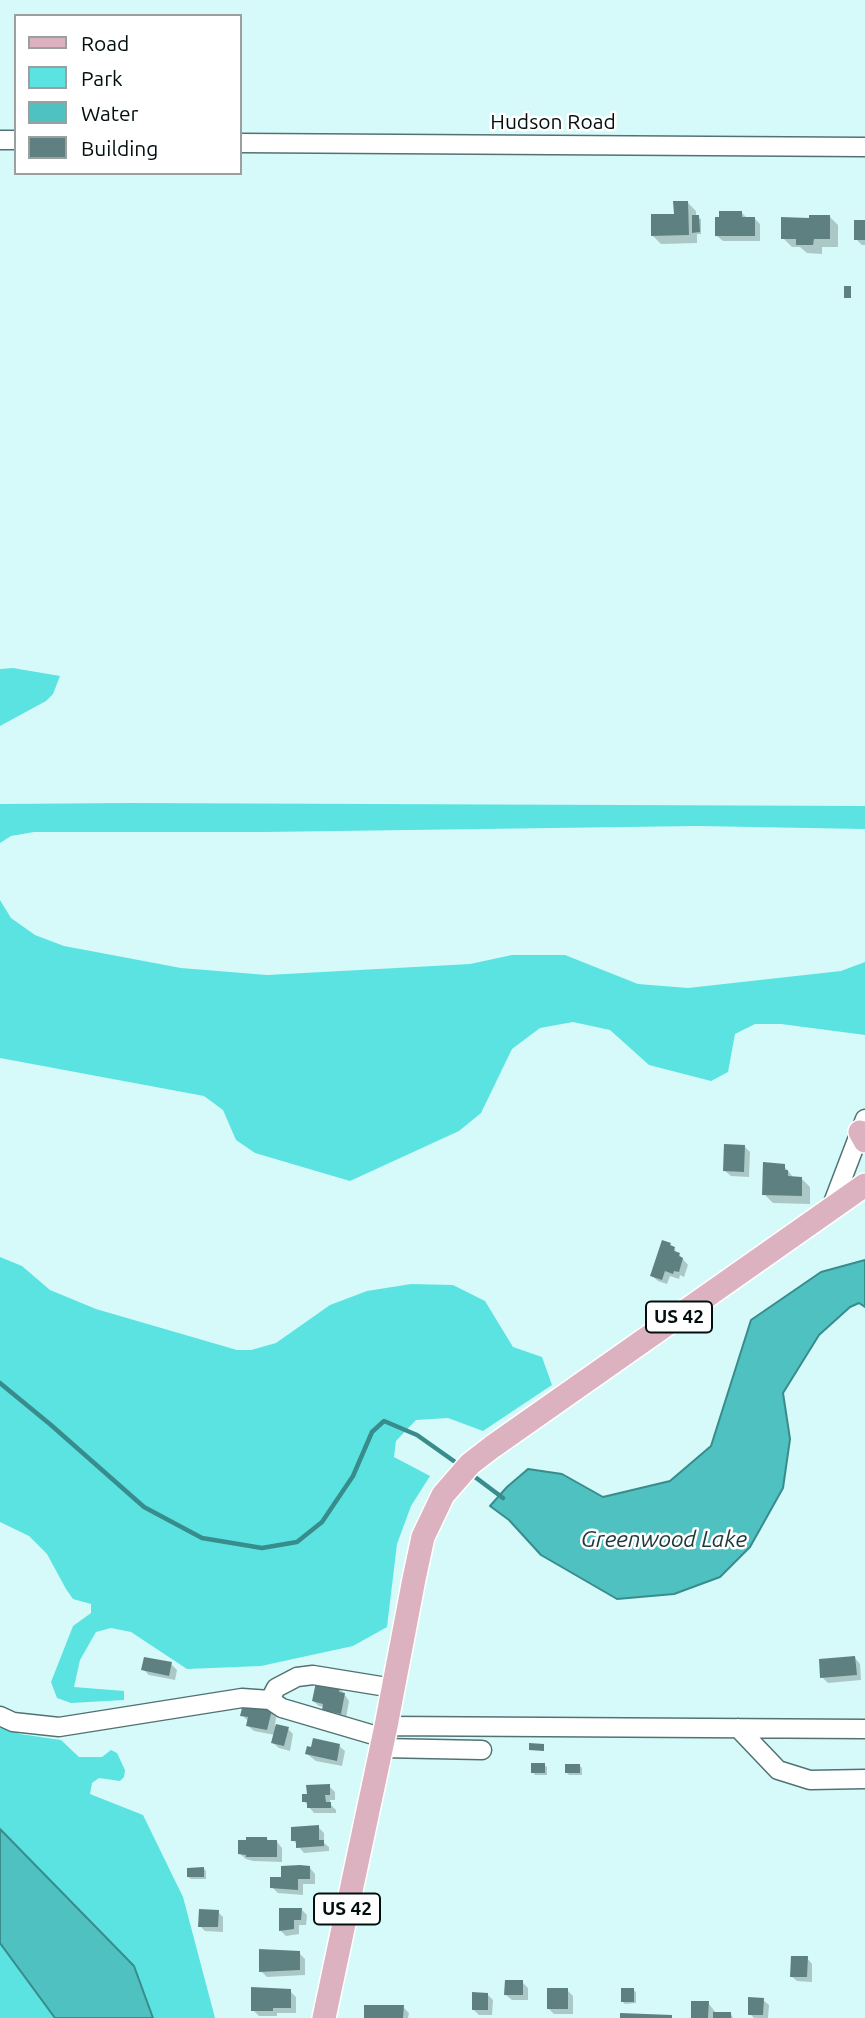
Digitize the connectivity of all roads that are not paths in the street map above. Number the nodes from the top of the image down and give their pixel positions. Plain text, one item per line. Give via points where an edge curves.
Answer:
1 (242, 143) edge
2 (865, 147) edge
3 (863, 1130) edge
4 (865, 1185) edge
5 (831, 1208) junction
6 (393, 1688) junction
7 (270, 1700) junction
8 (0, 1716) edge
9 (738, 1728) junction
10 (865, 1730) edge
11 (384, 1737) junction
12 (482, 1750) dead end
13 (865, 1779) edge
14 (324, 2018) edge

1 - 2 street, Hudson Road
3 - 5 street
4 - 5 main road, US 42
5 - 6 main road, US 42 via 461,1473 443,1495 423,1537
6 - 7 street via 297,1676 276,1688
6 - 11 main road, US 42
7 - 8 street via 242,1698 58,1727
7 - 11 street via 282,1708
9 - 10 street
9 - 11 street
9 - 13 street via 778,1770 810,1780
11 - 12 street
11 - 14 main road, US 42

